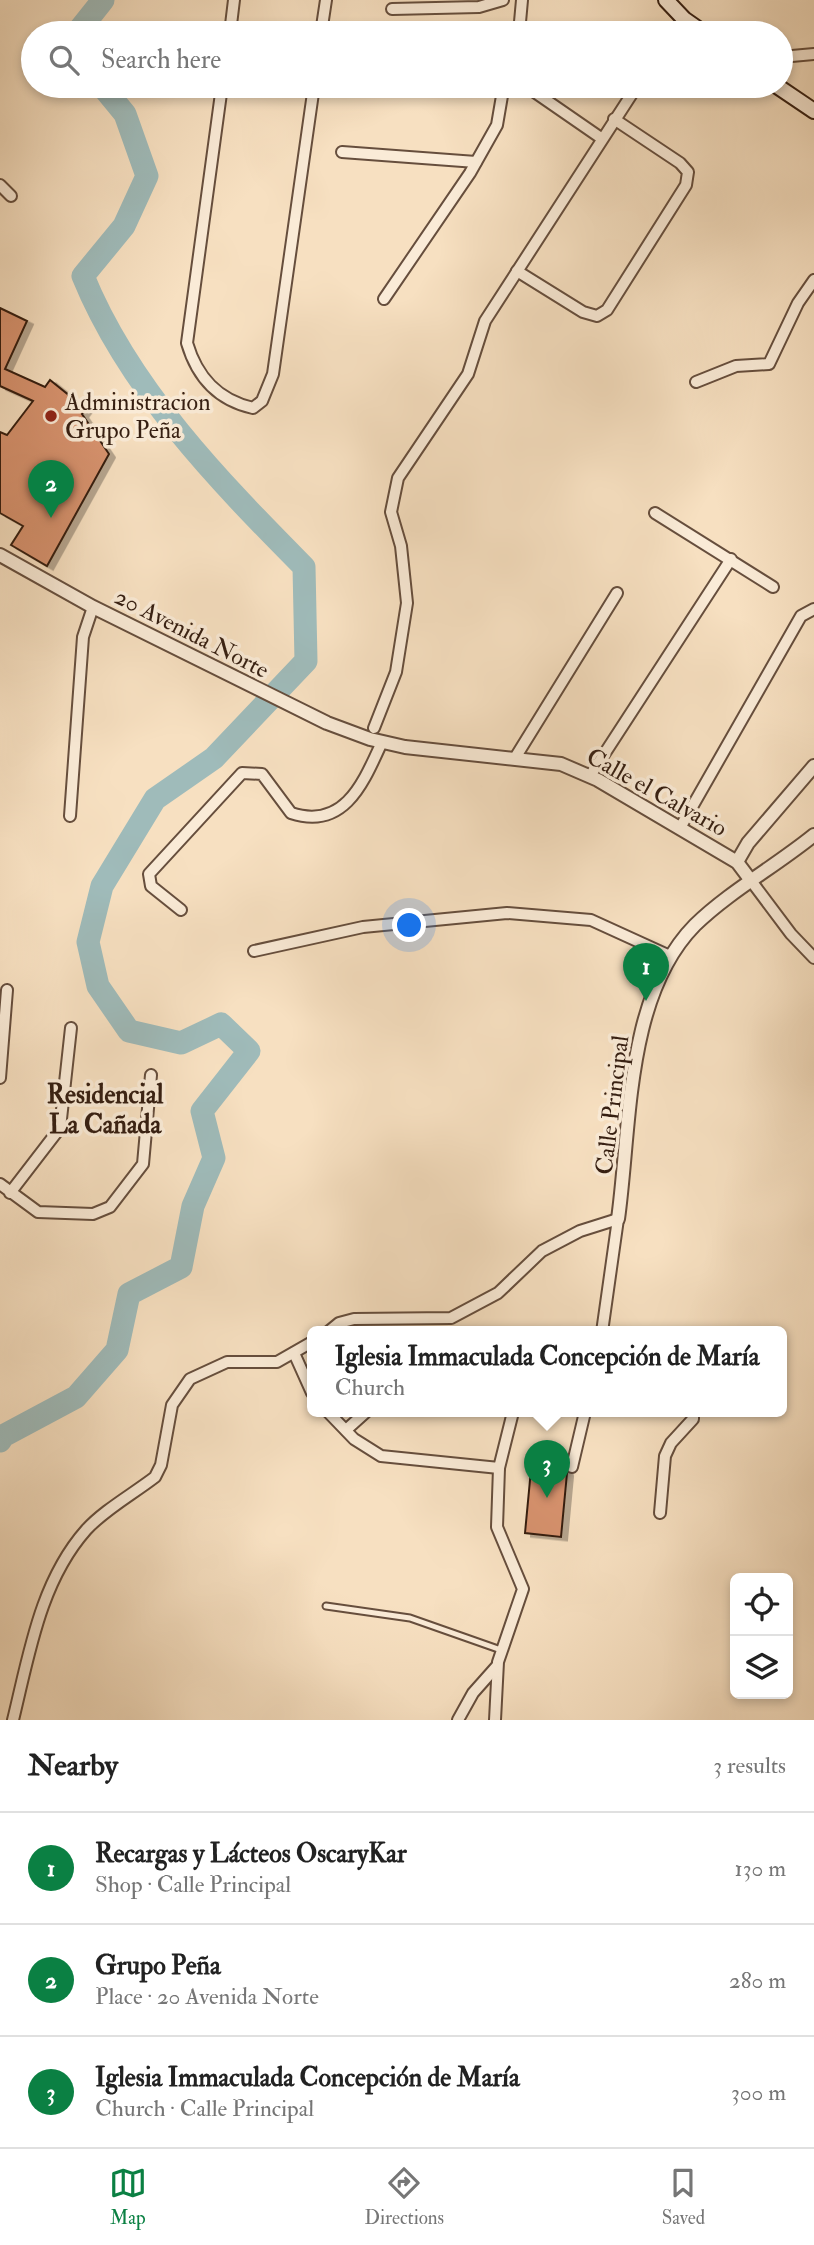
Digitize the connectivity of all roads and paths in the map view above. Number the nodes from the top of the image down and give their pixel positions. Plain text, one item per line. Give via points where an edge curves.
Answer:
1 (234, 0) edge
2 (326, 0) edge
3 (503, 0) edge
4 (522, 0) edge
5 (666, 0) edge
6 (392, 9) dead end
7 (684, 19) joint
8 (231, 21) edge
9 (323, 21) edge
10 (520, 21) edge
11 (687, 21) edge
12 (814, 54) edge
13 (793, 56) edge
14 (793, 97) edge
15 (220, 98) edge
16 (312, 98) edge
17 (502, 98) edge
18 (544, 98) edge
19 (629, 98) edge
20 (814, 111) edge
21 (614, 119) junction
22 (601, 138) junction
23 (342, 152) dead end
24 (476, 162) junction
25 (0, 185) edge
26 (11, 196) dead end
27 (517, 271) junction
28 (814, 280) edge
29 (384, 299) dead end
30 (696, 382) dead end
31 (655, 513) dead end
32 (0, 555) edge
33 (731, 559) junction
34 (774, 587) dead end
35 (617, 593) dead end
36 (93, 607) junction
37 (814, 608) edge
38 (375, 736) junction
39 (515, 758) junction
40 (814, 766) edge
41 (590, 776) junction
42 (70, 816) dead end
43 (680, 828) junction
44 (814, 835) edge
45 (737, 862) junction
46 (752, 882) junction
47 (181, 910) dead end
48 (254, 951) dead end
49 (670, 956) junction
50 (814, 958) edge
51 (7, 990) dead end
52 (71, 1028) dead end
53 (151, 1075) dead end
54 (0, 1078) edge
55 (0, 1184) edge
56 (10, 1193) junction
57 (618, 1219) junction
58 (335, 1326) edge
59 (603, 1326) edge
60 (307, 1345) edge
61 (294, 1353) junction
62 (307, 1380) edge
63 (333, 1417) edge
64 (360, 1417) edge
65 (512, 1417) edge
66 (584, 1417) edge
67 (693, 1417) edge
68 (346, 1430) junction
69 (572, 1466) dead end
70 (499, 1468) junction
71 (660, 1513) dead end
72 (326, 1606) dead end
73 (501, 1650) junction
74 (497, 1666) junction
75 (13, 1720) edge
76 (458, 1720) edge
77 (495, 1720) edge

1 - 8 street
2 - 9 street
3 - 6 street via 479,7
4 - 10 street
5 - 7 main road
7 - 11 main road
12 - 13 street
14 - 20 main road
15 - 16 street via 187,343 203,380 239,405 253,408 262,401 273,374
17 - 24 street via 497,125
18 - 22 street
19 - 21 street
21 - 22 street
21 - 27 street via 688,172 686,185 607,310 597,316 583,312
22 - 27 street
23 - 24 street
24 - 29 street
25 - 26 street
27 - 38 street via 485,321 468,374 398,478 391,512 401,546 407,603 396,672
28 - 30 street via 769,365 736,366
31 - 33 street
32 - 36 street, 20 Avenida Norte
33 - 34 street
33 - 41 street
35 - 39 street
36 - 38 street, 20 Avenida Norte via 289,705
36 - 42 street via 82,646
37 - 43 street via 801,616
38 - 39 street, Calle el Calvario
38 - 47 street via 354,797 322,815 291,813 262,774 242,773 149,874 151,886
39 - 41 street, Calle el Calvario via 561,764
40 - 45 street
41 - 43 street, Calle el Calvario
43 - 45 street, Calle el Calvario
44 - 46 street
45 - 46 street, Calle el Calvario
46 - 49 street, Calle Principal via 702,919
46 - 50 street
48 - 49 street via 363,927 507,913 591,920
49 - 57 street, Calle Principal via 644,1019 638,1049
51 - 54 street
52 - 56 street via 60,1128
53 - 56 street via 144,1164 110,1207 93,1214 38,1212
55 - 56 street
57 - 58 street via 580,1231 542,1251 498,1293 452,1318 354,1319
57 - 59 street, Calle Principal
60 - 61 street
61 - 62 street
61 - 75 street via 268,1364 227,1362 190,1379 172,1405 155,1477 87,1528 52,1585 42,1606
63 - 68 street
64 - 68 street
65 - 70 street
66 - 69 street
67 - 71 street via 665,1456
68 - 70 street via 381,1456
70 - 73 street via 498,1533 523,1589
72 - 73 lane via 410,1618
73 - 74 street
74 - 76 street
74 - 77 street

